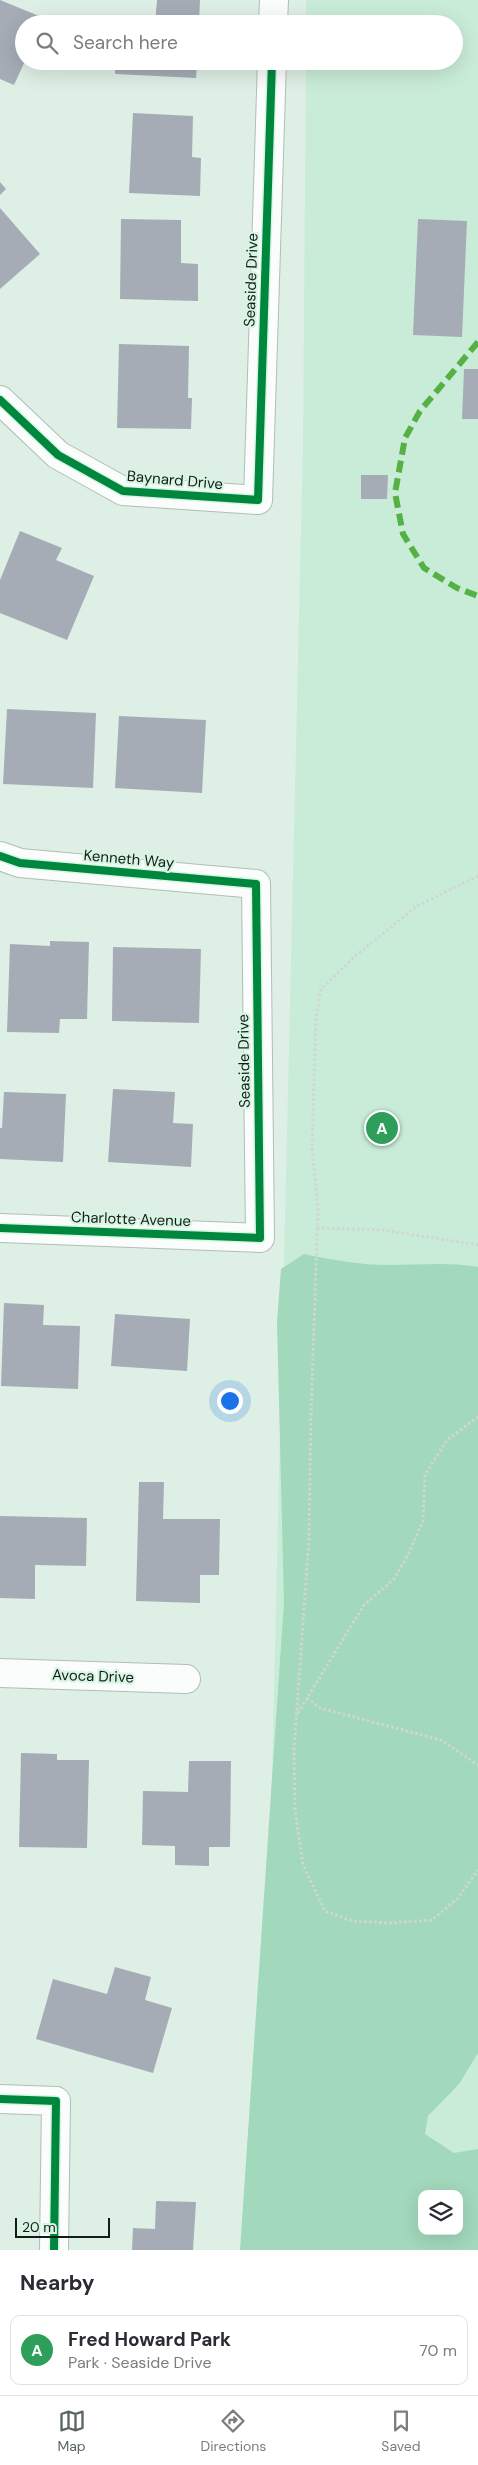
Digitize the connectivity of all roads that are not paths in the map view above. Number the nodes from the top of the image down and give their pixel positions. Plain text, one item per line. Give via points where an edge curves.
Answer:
1 (274, 0) edge
2 (273, 15) edge
3 (272, 70) edge
4 (0, 400) edge
5 (258, 500) joint
6 (0, 856) edge
7 (256, 884) joint
8 (0, 1228) edge
9 (260, 1238) joint
10 (0, 1673) edge
11 (186, 1679) dead end
12 (0, 2099) edge
13 (54, 2250) edge

1 - 2 street
3 - 5 street, Seaside Drive
4 - 5 street, Baynard Drive via 58,455 123,491
6 - 7 street, Kenneth Way via 20,863
7 - 9 street, Seaside Drive
8 - 9 street, Charlotte Avenue
10 - 11 street, Avoca Drive
12 - 13 street via 56,2101

